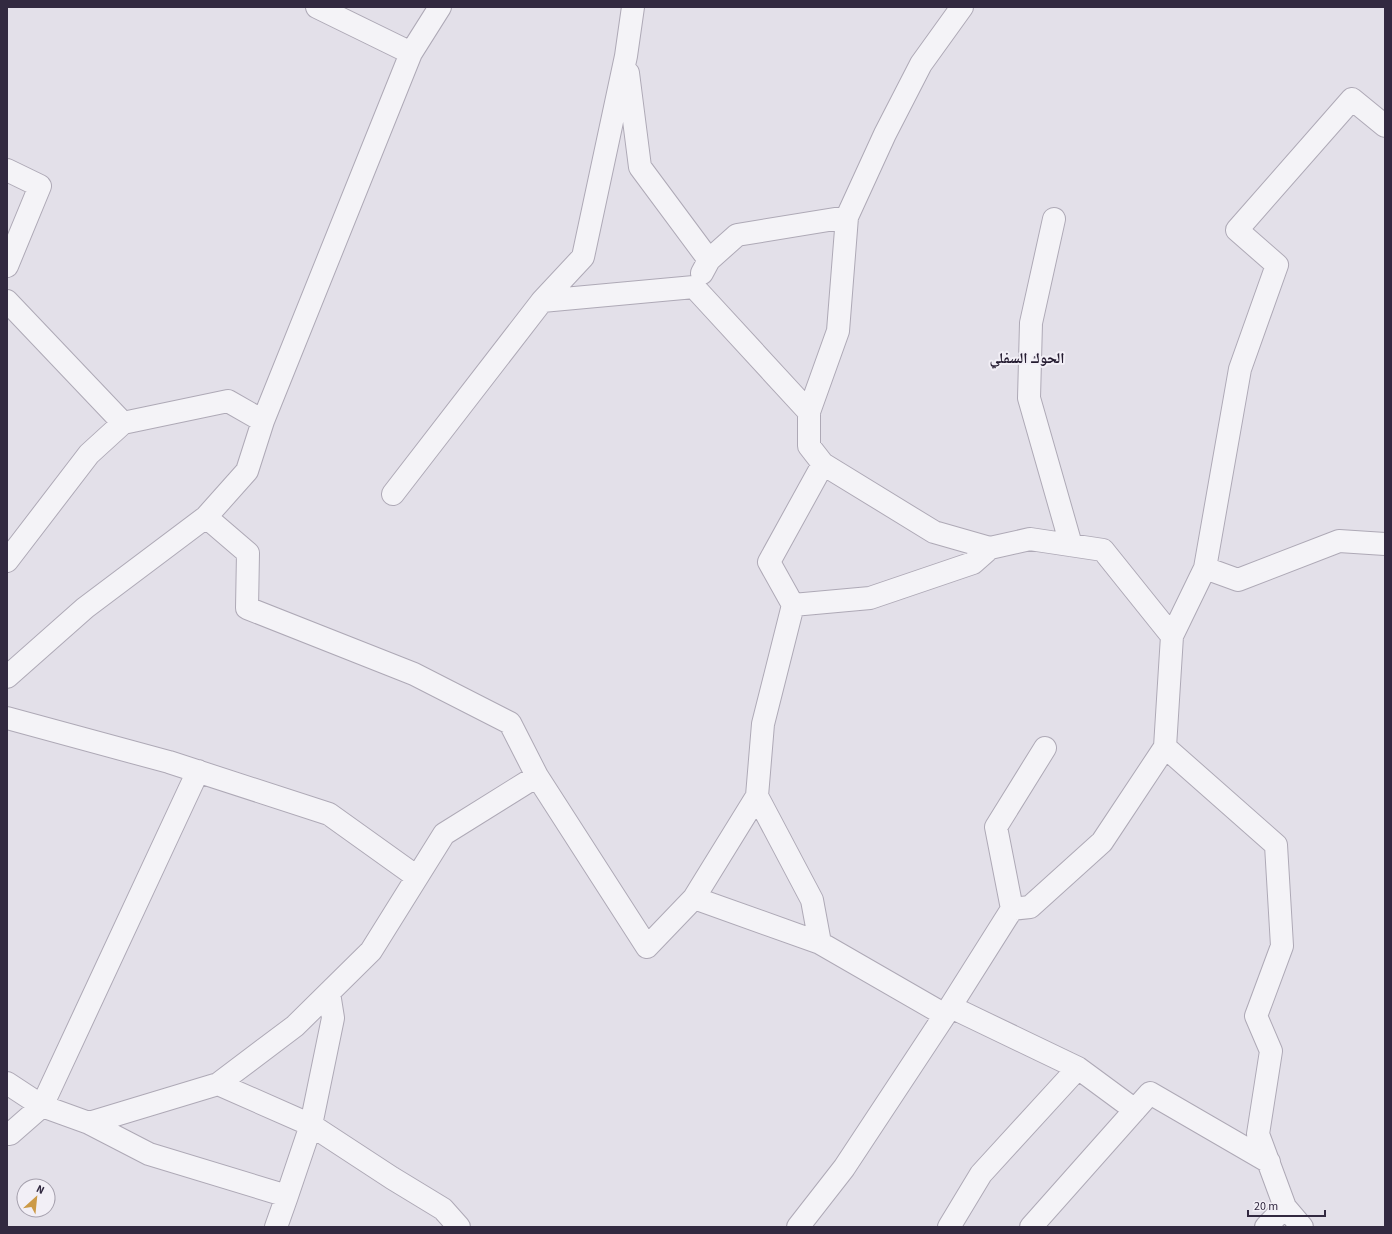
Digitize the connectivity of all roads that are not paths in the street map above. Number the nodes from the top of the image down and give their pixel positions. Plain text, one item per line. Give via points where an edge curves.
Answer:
1 (317, 7) edge
2 (440, 7) edge
3 (633, 7) edge
4 (962, 7) edge
5 (411, 53) junction
6 (626, 56) junction
7 (1385, 126) edge
8 (7, 170) edge
9 (847, 217) junction
10 (1054, 219) dead end
11 (709, 260) junction
12 (7, 266) edge
13 (694, 287) junction
14 (7, 301) edge
15 (542, 301) junction
16 (809, 412) junction
17 (264, 421) junction
18 (123, 423) junction
19 (823, 464) junction
20 (393, 494) dead end
21 (206, 517) junction
22 (1385, 544) edge
23 (1072, 545) junction
24 (990, 548) junction
25 (7, 561) edge
26 (1205, 568) junction
27 (793, 605) junction
28 (1172, 636) junction
29 (7, 677) edge
30 (7, 718) edge
31 (1165, 746) junction
32 (1045, 748) dead end
33 (198, 771) junction
34 (537, 776) junction
35 (757, 796) junction
36 (417, 877) junction
37 (694, 898) junction
38 (1012, 909) junction
39 (820, 943) junction
40 (329, 993) junction
41 (948, 1011) junction
42 (1078, 1068) junction
43 (7, 1083) edge
44 (218, 1084) junction
45 (42, 1106) junction
46 (1135, 1110) junction
47 (89, 1123) junction
48 (311, 1125) junction
49 (7, 1134) edge
50 (1268, 1162) junction
51 (287, 1196) junction
52 (1285, 1207) junction
53 (276, 1227) edge
54 (459, 1227) edge
55 (798, 1227) edge
56 (949, 1227) edge
57 (1031, 1227) edge
58 (1266, 1227) edge
59 (1302, 1227) edge

1 - 5 street
2 - 5 street
3 - 6 street
4 - 9 street via 921,64
5 - 17 street
6 - 11 street via 640,167
6 - 15 street via 583,257
7 - 26 street via 1352,99 1238,230 1277,265 1240,370
8 - 12 street via 40,186
9 - 11 street via 737,235
9 - 16 street via 838,331
10 - 23 street via 1030,323 1029,398
11 - 13 street
13 - 15 street
13 - 16 street
14 - 18 street
15 - 20 street
16 - 19 street via 809,446
17 - 18 street via 228,401
17 - 21 street via 247,470
18 - 25 street via 89,454
19 - 24 street via 934,532
19 - 27 street via 769,562
21 - 29 street via 86,608
21 - 34 street via 248,553 247,608 414,674 510,723
22 - 26 street via 1339,541 1238,580
23 - 24 street via 1030,539
23 - 28 street via 1103,550
24 - 27 street via 972,563 870,598
26 - 28 street
27 - 35 street via 763,724
28 - 31 street
30 - 33 street
31 - 38 street via 1102,842 1030,907
31 - 50 street via 1276,845 1282,946 1256,1016 1271,1051 1258,1134
32 - 38 street via 996,827
33 - 36 street via 329,814
33 - 45 street
34 - 36 street via 444,834
34 - 37 street via 647,947
35 - 37 street
35 - 39 street via 812,900
36 - 40 street via 371,951
37 - 39 street
38 - 41 street
39 - 41 street
40 - 44 street via 295,1026
40 - 48 street via 333,1018
41 - 42 street
41 - 55 street via 844,1168
42 - 46 street
42 - 56 street via 981,1174
43 - 45 street
44 - 47 street
44 - 48 street
45 - 47 street
45 - 49 street
46 - 50 street via 1150,1093
46 - 57 street
47 - 51 street via 149,1154
48 - 51 street
48 - 54 street via 443,1208
50 - 52 street
51 - 53 street
52 - 58 street
52 - 59 street

